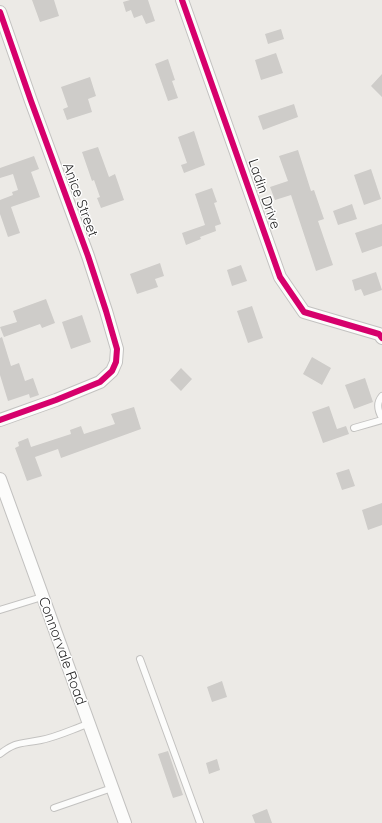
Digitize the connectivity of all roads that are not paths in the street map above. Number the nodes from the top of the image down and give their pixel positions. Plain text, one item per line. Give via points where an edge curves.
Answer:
1 (182, 0) edge
2 (0, 12) edge
3 (382, 338) edge
4 (382, 396) edge
5 (382, 419) edge
6 (0, 420) edge
7 (354, 428) dead end
8 (0, 479) edge
9 (42, 597) junction
10 (0, 610) edge
11 (140, 659) dead end
12 (88, 724) junction
13 (0, 754) edge
14 (112, 788) junction
15 (54, 808) dead end
16 (125, 823) edge
17 (200, 823) edge

1 - 3 street, Ladin Drive via 280,276 304,312 379,334
2 - 6 street, Anice Street via 88,256 117,349 112,371 100,382
4 - 5 lane via 378,410
5 - 7 lane
8 - 9 street, Connorvale Road
9 - 10 lane
9 - 12 street, Connorvale Road
11 - 17 lane
12 - 13 lane via 41,740 9,747
12 - 14 street, Connorvale Road
14 - 15 lane
14 - 16 street, Connorvale Road

